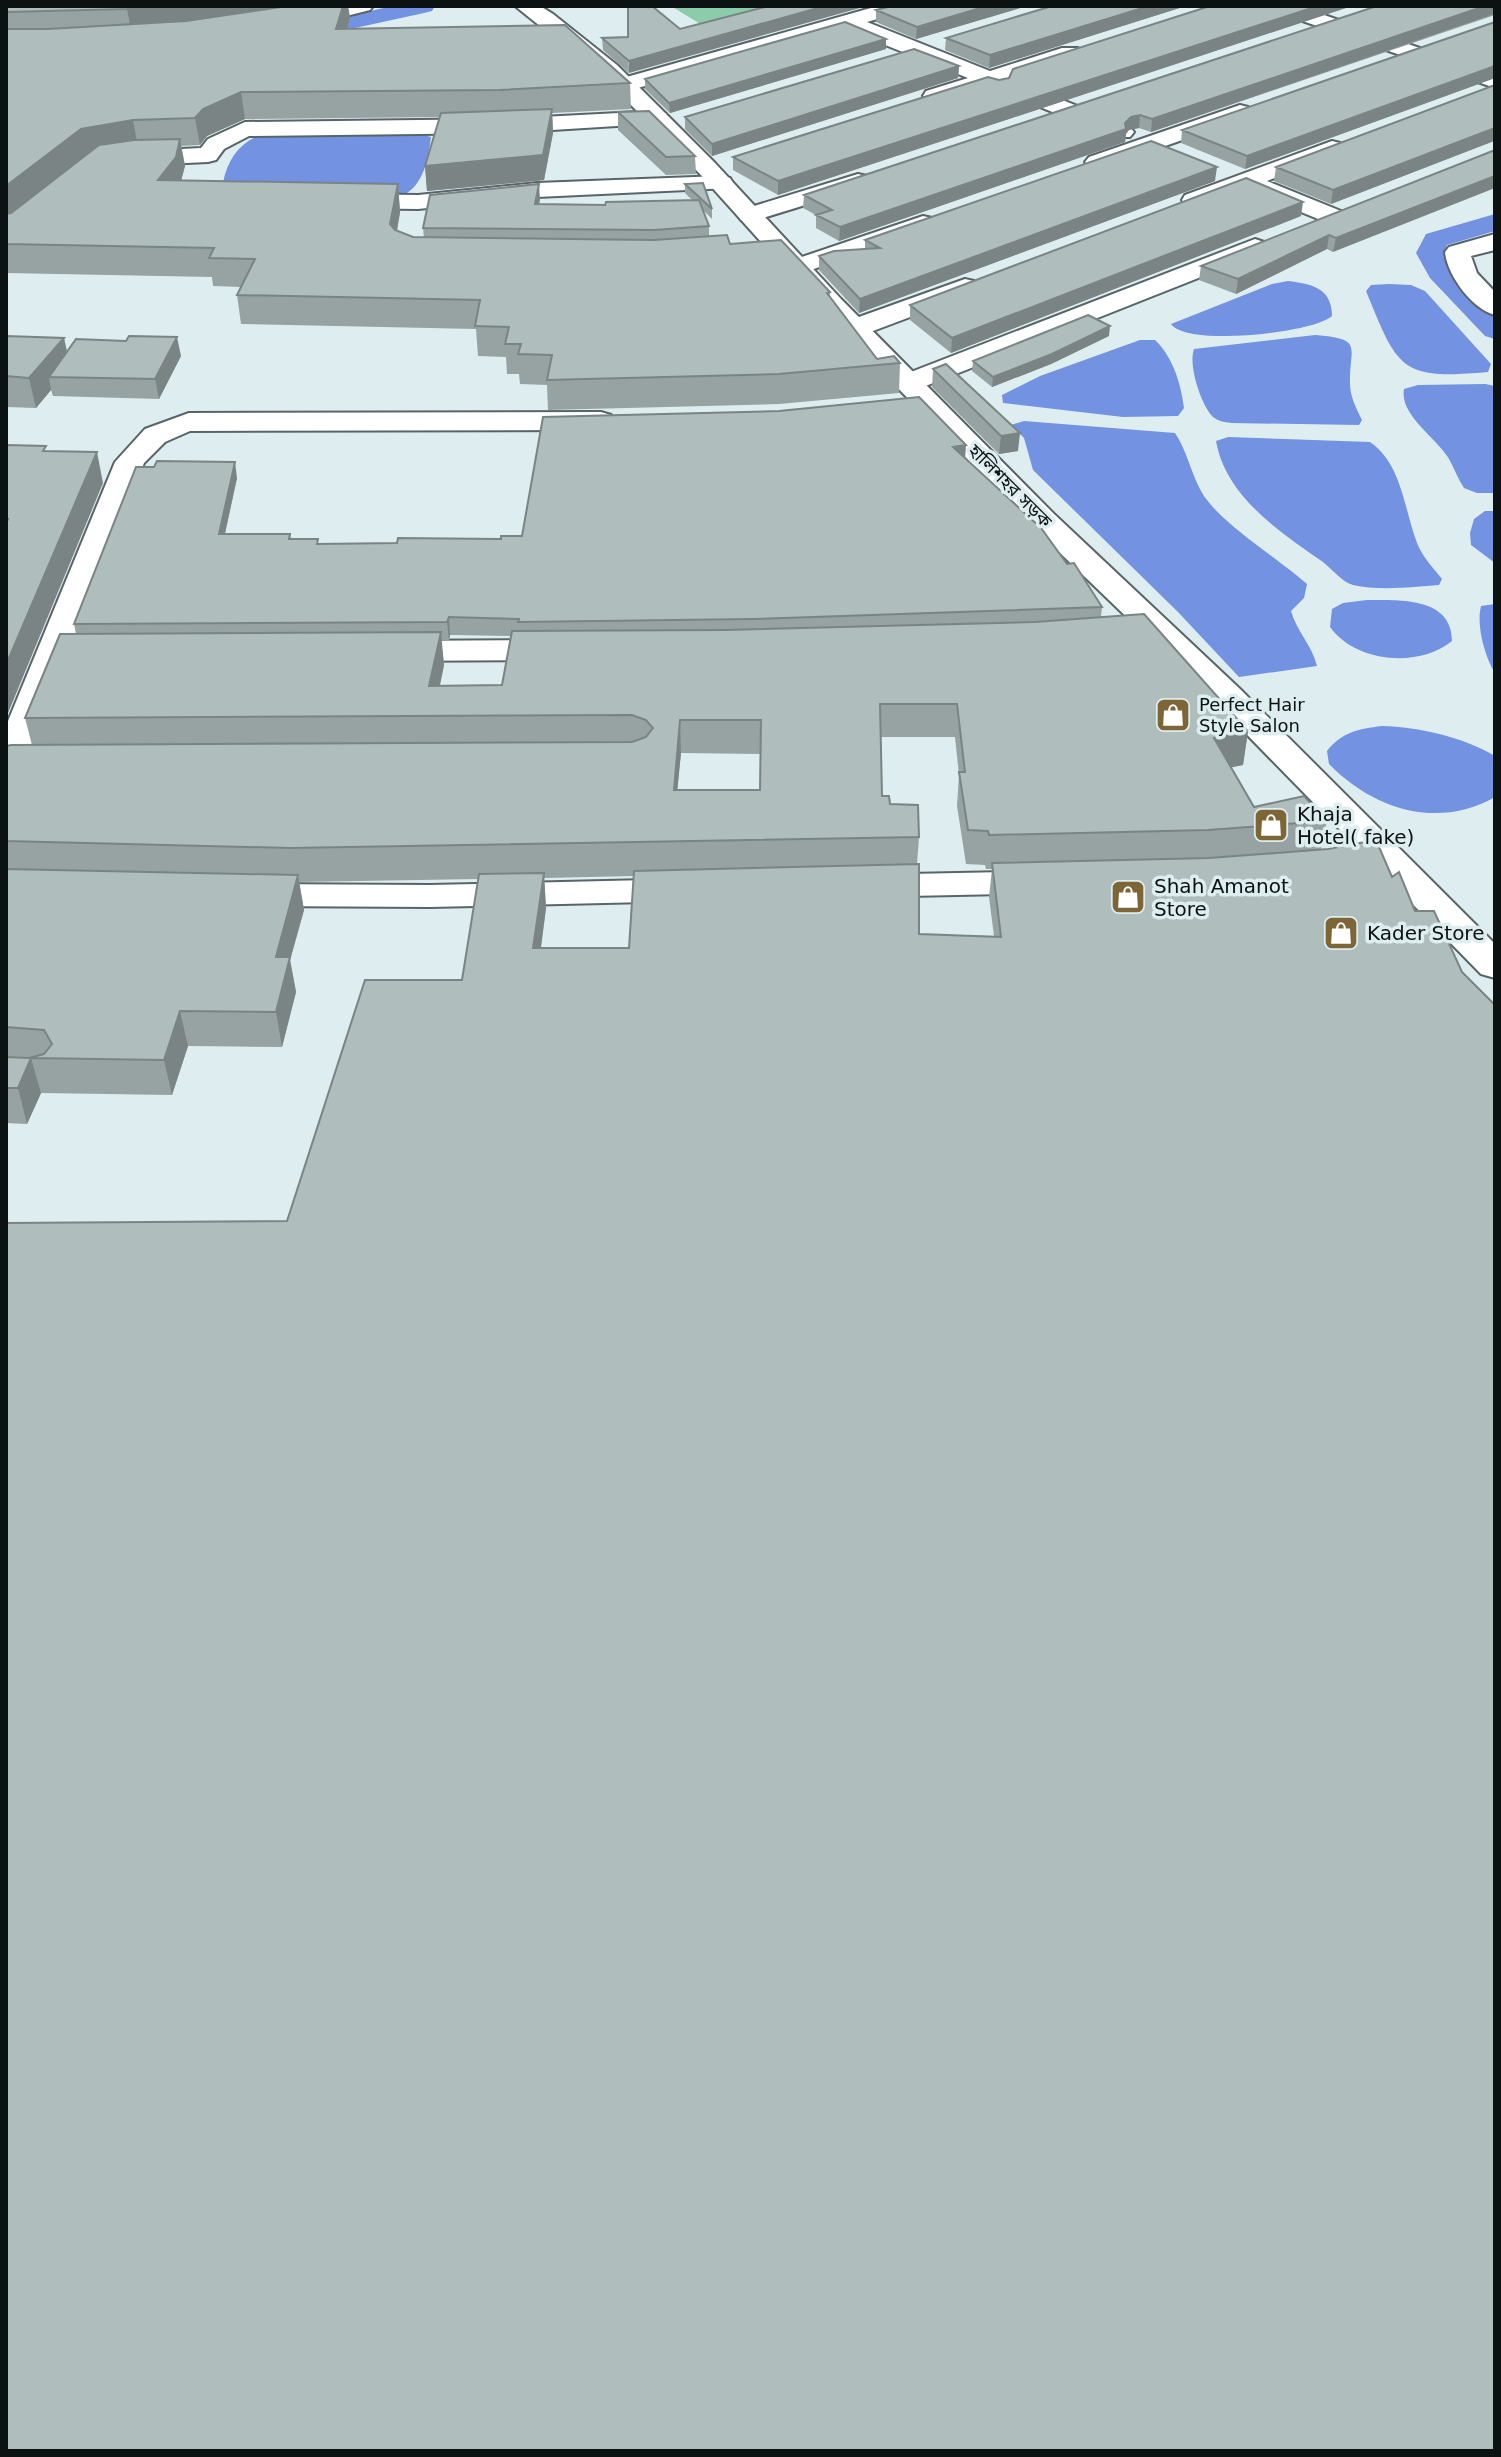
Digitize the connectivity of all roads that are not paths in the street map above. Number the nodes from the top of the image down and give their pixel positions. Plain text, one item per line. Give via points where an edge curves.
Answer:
1 (363, 6) edge
2 (525, 6) edge
3 (901, 6) edge
4 (1278, 6) edge
5 (1370, 10) edge
6 (847, 22) junction
7 (1330, 24) junction
8 (266, 30) edge
9 (1301, 34) edge
10 (1453, 37) edge
11 (944, 41) edge
12 (1095, 45) edge
13 (915, 50) junction
14 (1411, 52) junction
15 (886, 59) edge
16 (1382, 62) edge
17 (988, 79) junction
18 (1495, 84) edge
19 (624, 85) junction
20 (1466, 97) edge
21 (1099, 101) edge
22 (915, 102) edge
23 (1267, 103) edge
24 (1070, 111) junction
25 (695, 116) edge
26 (1040, 121) edge
27 (661, 122) junction
28 (1348, 142) edge
29 (1151, 143) junction
30 (1178, 154) edge
31 (96, 163) edge
32 (1077, 169) edge
33 (1219, 170) edge
34 (719, 171) junction
35 (877, 175) edge
36 (1246, 181) junction
37 (315, 201) edge
38 (418, 202) junction
39 (1362, 205) edge
40 (1171, 209) edge
41 (750, 215) junction
42 (945, 215) edge
43 (1332, 216) junction
44 (413, 228) dead end
45 (1302, 228) edge
46 (1273, 240) edge
47 (1495, 242) edge
48 (745, 252) edge
49 (788, 257) junction
50 (993, 276) edge
51 (1495, 307) edge
52 (855, 328) junction
53 (908, 397) junction
54 (628, 421) edge
55 (1163, 634) junction
56 (1121, 638) edge
57 (605, 649) edge
58 (350, 651) edge
59 (17, 766) edge
60 (1389, 858) junction
61 (1348, 864) edge
62 (1091, 881) edge
63 (819, 887) edge
64 (726, 890) edge
65 (206, 894) edge
66 (1495, 966) edge

1 - 8 street
2 - 19 street, হালিশহর সড়ক
3 - 6 street
4 - 7 street
5 - 7 street
6 - 13 street
6 - 19 street
7 - 9 street
7 - 14 street
10 - 14 street
11 - 13 street
12 - 17 street
13 - 15 street
13 - 17 street
14 - 16 street
14 - 18 street
17 - 22 street
17 - 24 street
18 - 20 street
19 - 27 street, হালিশহর সড়ক
21 - 24 street
23 - 29 street
24 - 26 street
24 - 29 street
25 - 27 street
27 - 31 street via 245,129 216,144 202,165 138,157
27 - 34 street, হালিশহর সড়ক
28 - 36 street
29 - 30 street
29 - 32 street
33 - 36 street
34 - 38 street
34 - 41 street, হালিশহর সড়ক
35 - 41 street
36 - 40 street
36 - 43 street
37 - 38 street
38 - 44 street
39 - 43 street
41 - 49 street, হালিশহর সড়ক
42 - 49 street
43 - 45 street
46 - 53 street
47 - 51 street via 1458,252 1457,257 1467,277
48 - 49 street
49 - 52 street, হালিশহর সড়ক
50 - 52 street
52 - 53 street, হালিশহর সড়ক
53 - 55 street, হালিশহর সড়ক
54 - 59 street via 189,422 162,429 130,462 69,653
55 - 56 street
55 - 60 street, হালিশহর সড়ক
57 - 58 street
60 - 61 street
60 - 66 street, হালিশহর সড়ক
62 - 63 street
64 - 65 street

